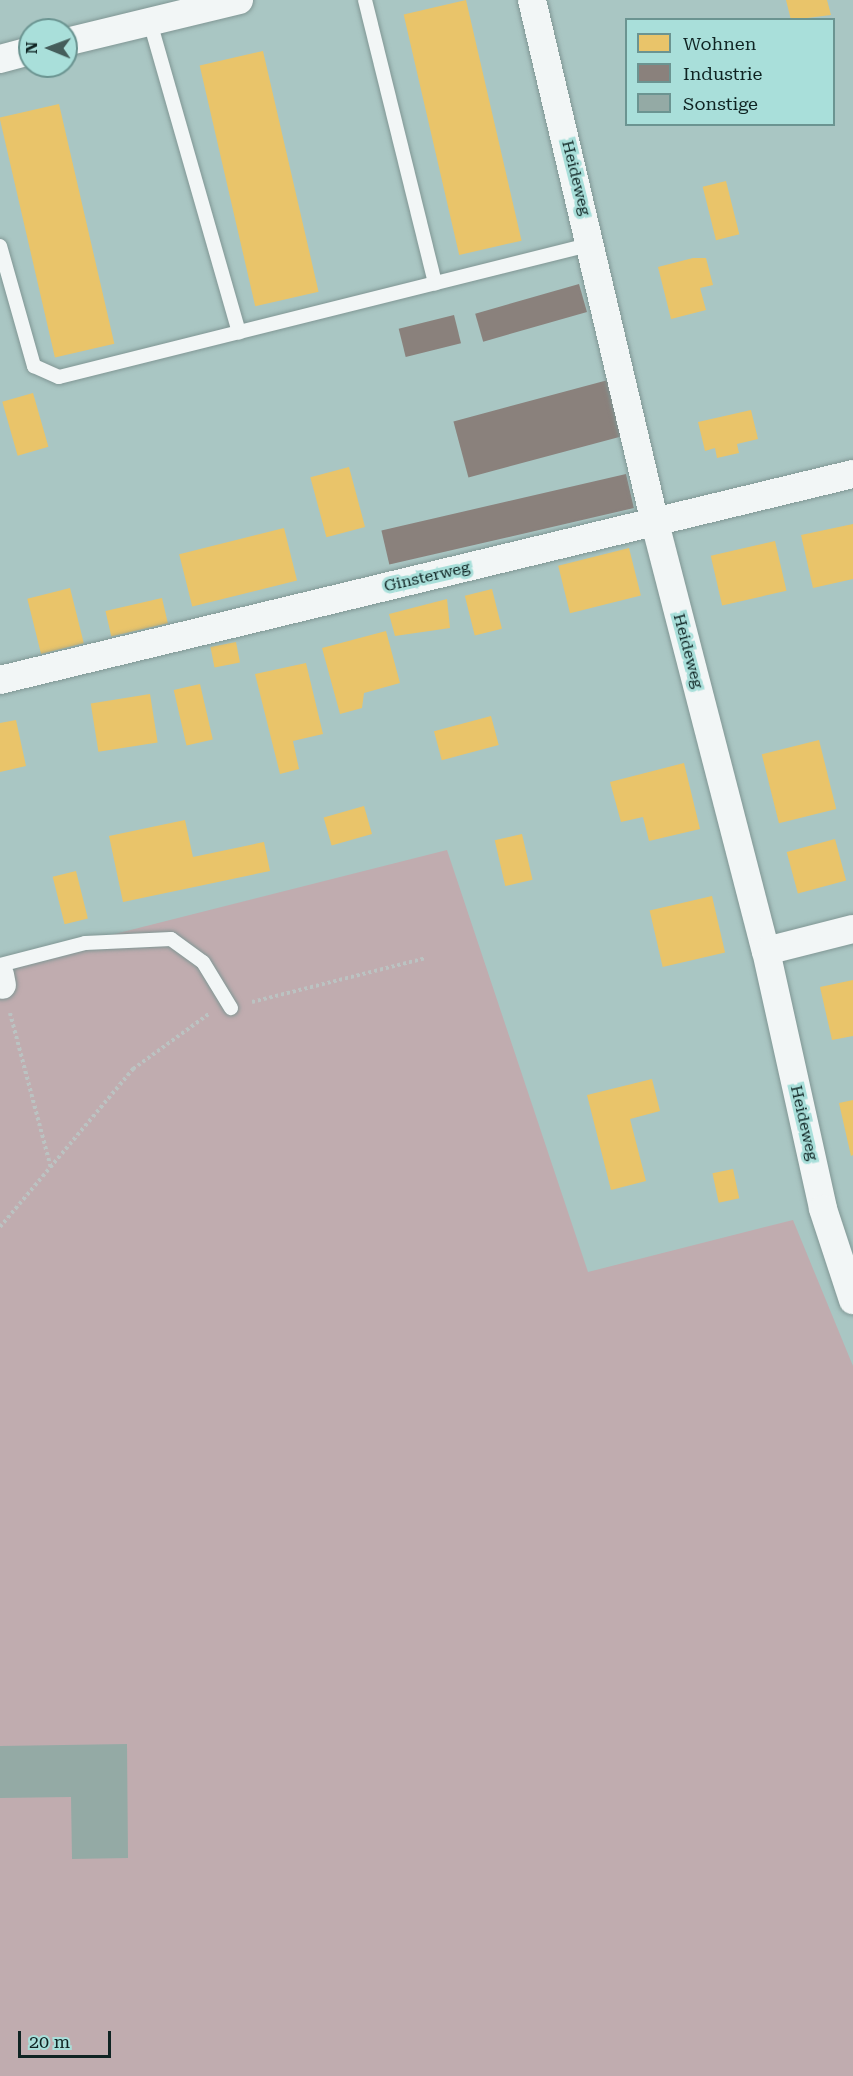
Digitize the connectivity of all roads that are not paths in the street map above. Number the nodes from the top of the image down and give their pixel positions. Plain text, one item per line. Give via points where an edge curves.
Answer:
1 (239, 0) edge
2 (365, 0) edge
3 (532, 0) edge
4 (150, 22) junction
5 (78, 39) edge
6 (18, 54) edge
7 (0, 58) edge
8 (592, 244) junction
9 (0, 246) edge
10 (435, 283) junction
11 (239, 333) junction
12 (853, 474) edge
13 (655, 523) junction
14 (0, 680) edge
15 (853, 929) edge
16 (766, 951) junction
17 (1, 975) edge
18 (231, 1008) road end
19 (853, 1300) edge

1 - 4 street
2 - 10 lane
3 - 8 street, Heideweg
4 - 5 street
4 - 11 lane
6 - 7 street
8 - 10 lane
8 - 13 street, Heideweg
9 - 11 lane via 34,366 42,374 59,377
10 - 11 lane
12 - 13 street, Ginsterweg
13 - 14 street, Ginsterweg
13 - 16 street, Heideweg
15 - 16 street
16 - 19 street, Heideweg via 823,1209
17 - 18 lane via 85,943 171,939 203,962

